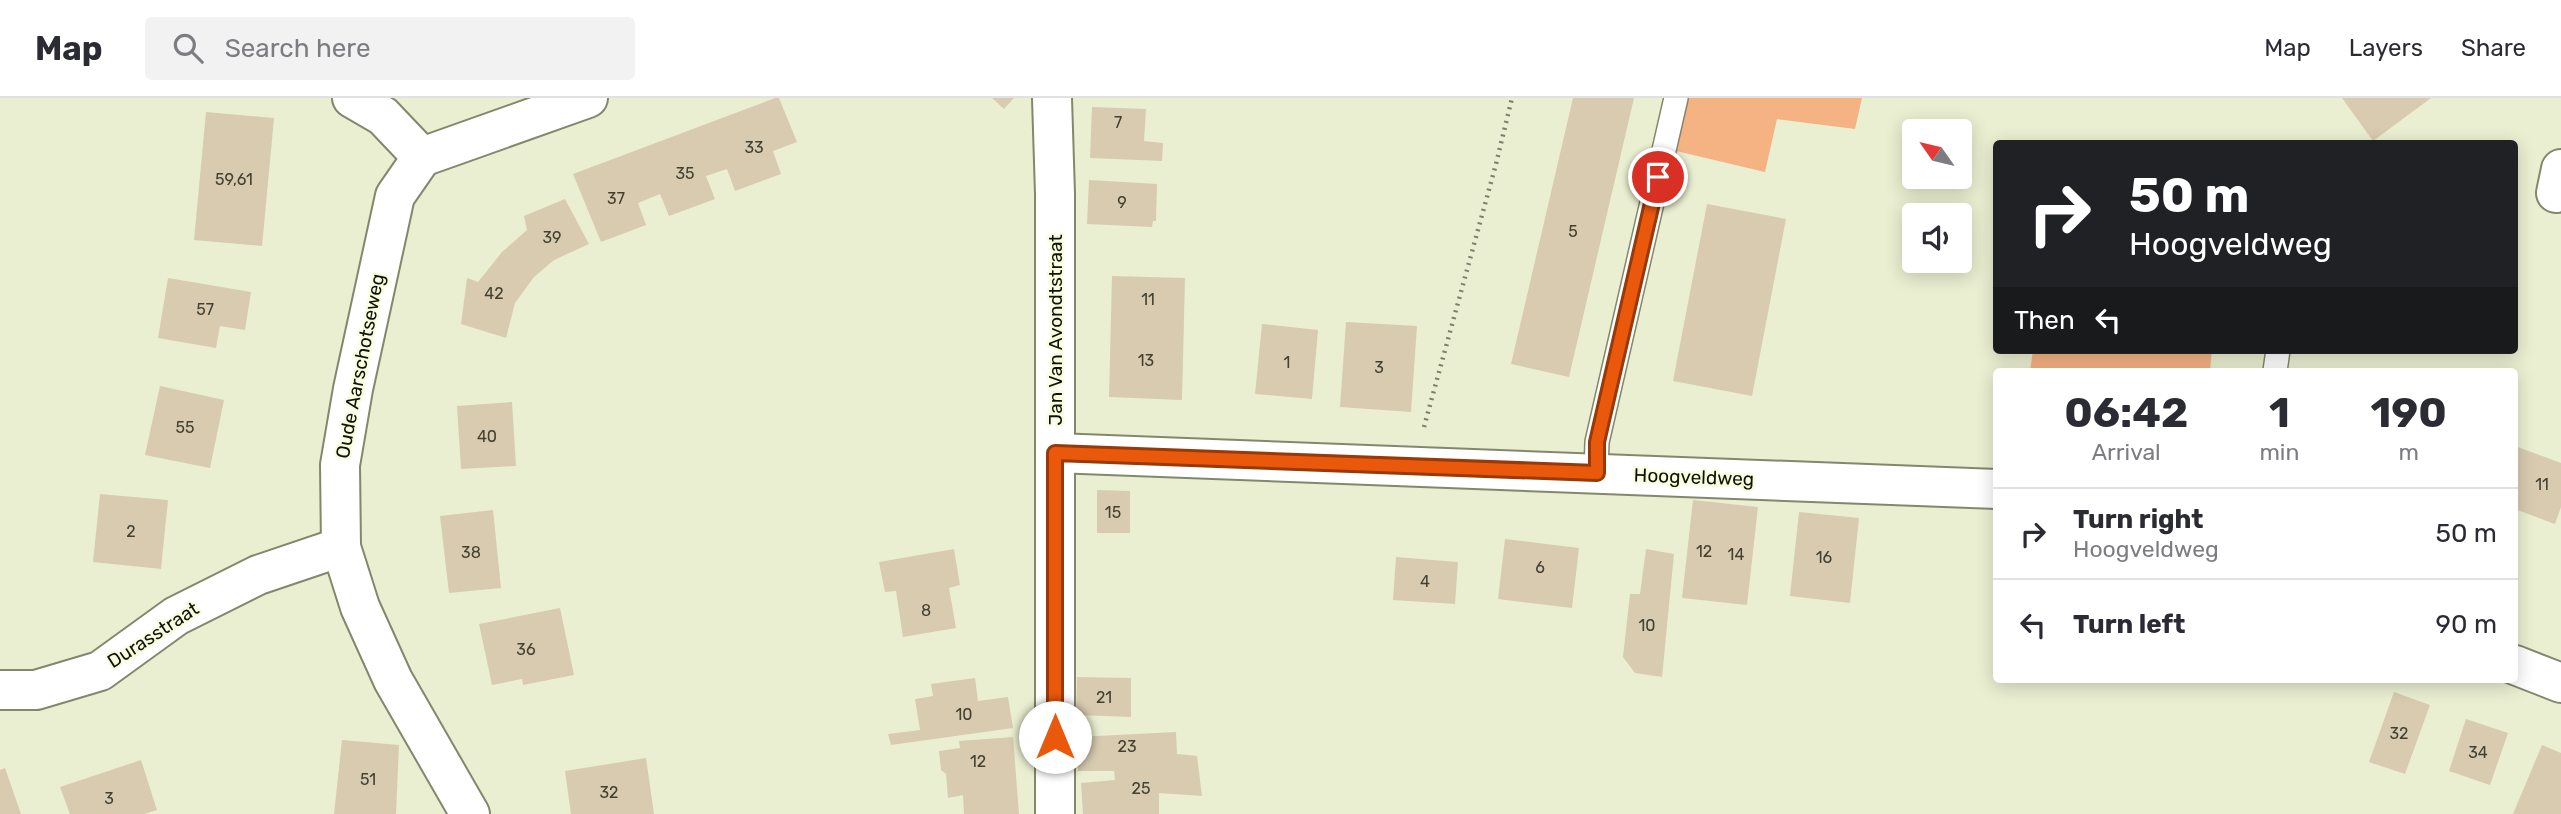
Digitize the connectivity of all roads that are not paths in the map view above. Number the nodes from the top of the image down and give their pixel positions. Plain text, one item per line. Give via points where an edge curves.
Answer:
1 (352, 98) edge
2 (588, 98) edge
3 (1052, 98) edge
4 (1676, 98) edge
5 (523, 110) edge
6 (422, 157) junction
7 (1055, 453) junction
8 (1597, 473) junction
9 (1993, 489) edge
10 (341, 547) junction
11 (2518, 666) edge
12 (2561, 683) edge
13 (0, 690) edge
14 (470, 814) edge
15 (1055, 814) edge

1 - 6 street via 383,116
2 - 5 street
3 - 7 street, Jan Van Avondtstraat
4 - 8 lane via 1597,442
5 - 6 street
6 - 10 street, Oude Aarschotseweg via 395,196 356,376 340,465
7 - 8 street, Hoogveldweg
7 - 15 street, Jan Van Avondtstraat
8 - 9 street, Hoogveldweg
10 - 13 street, Durasstraat via 258,575 176,616 100,671 36,690
10 - 14 street, Oude Aarschotseweg via 360,607 393,680
11 - 12 street

